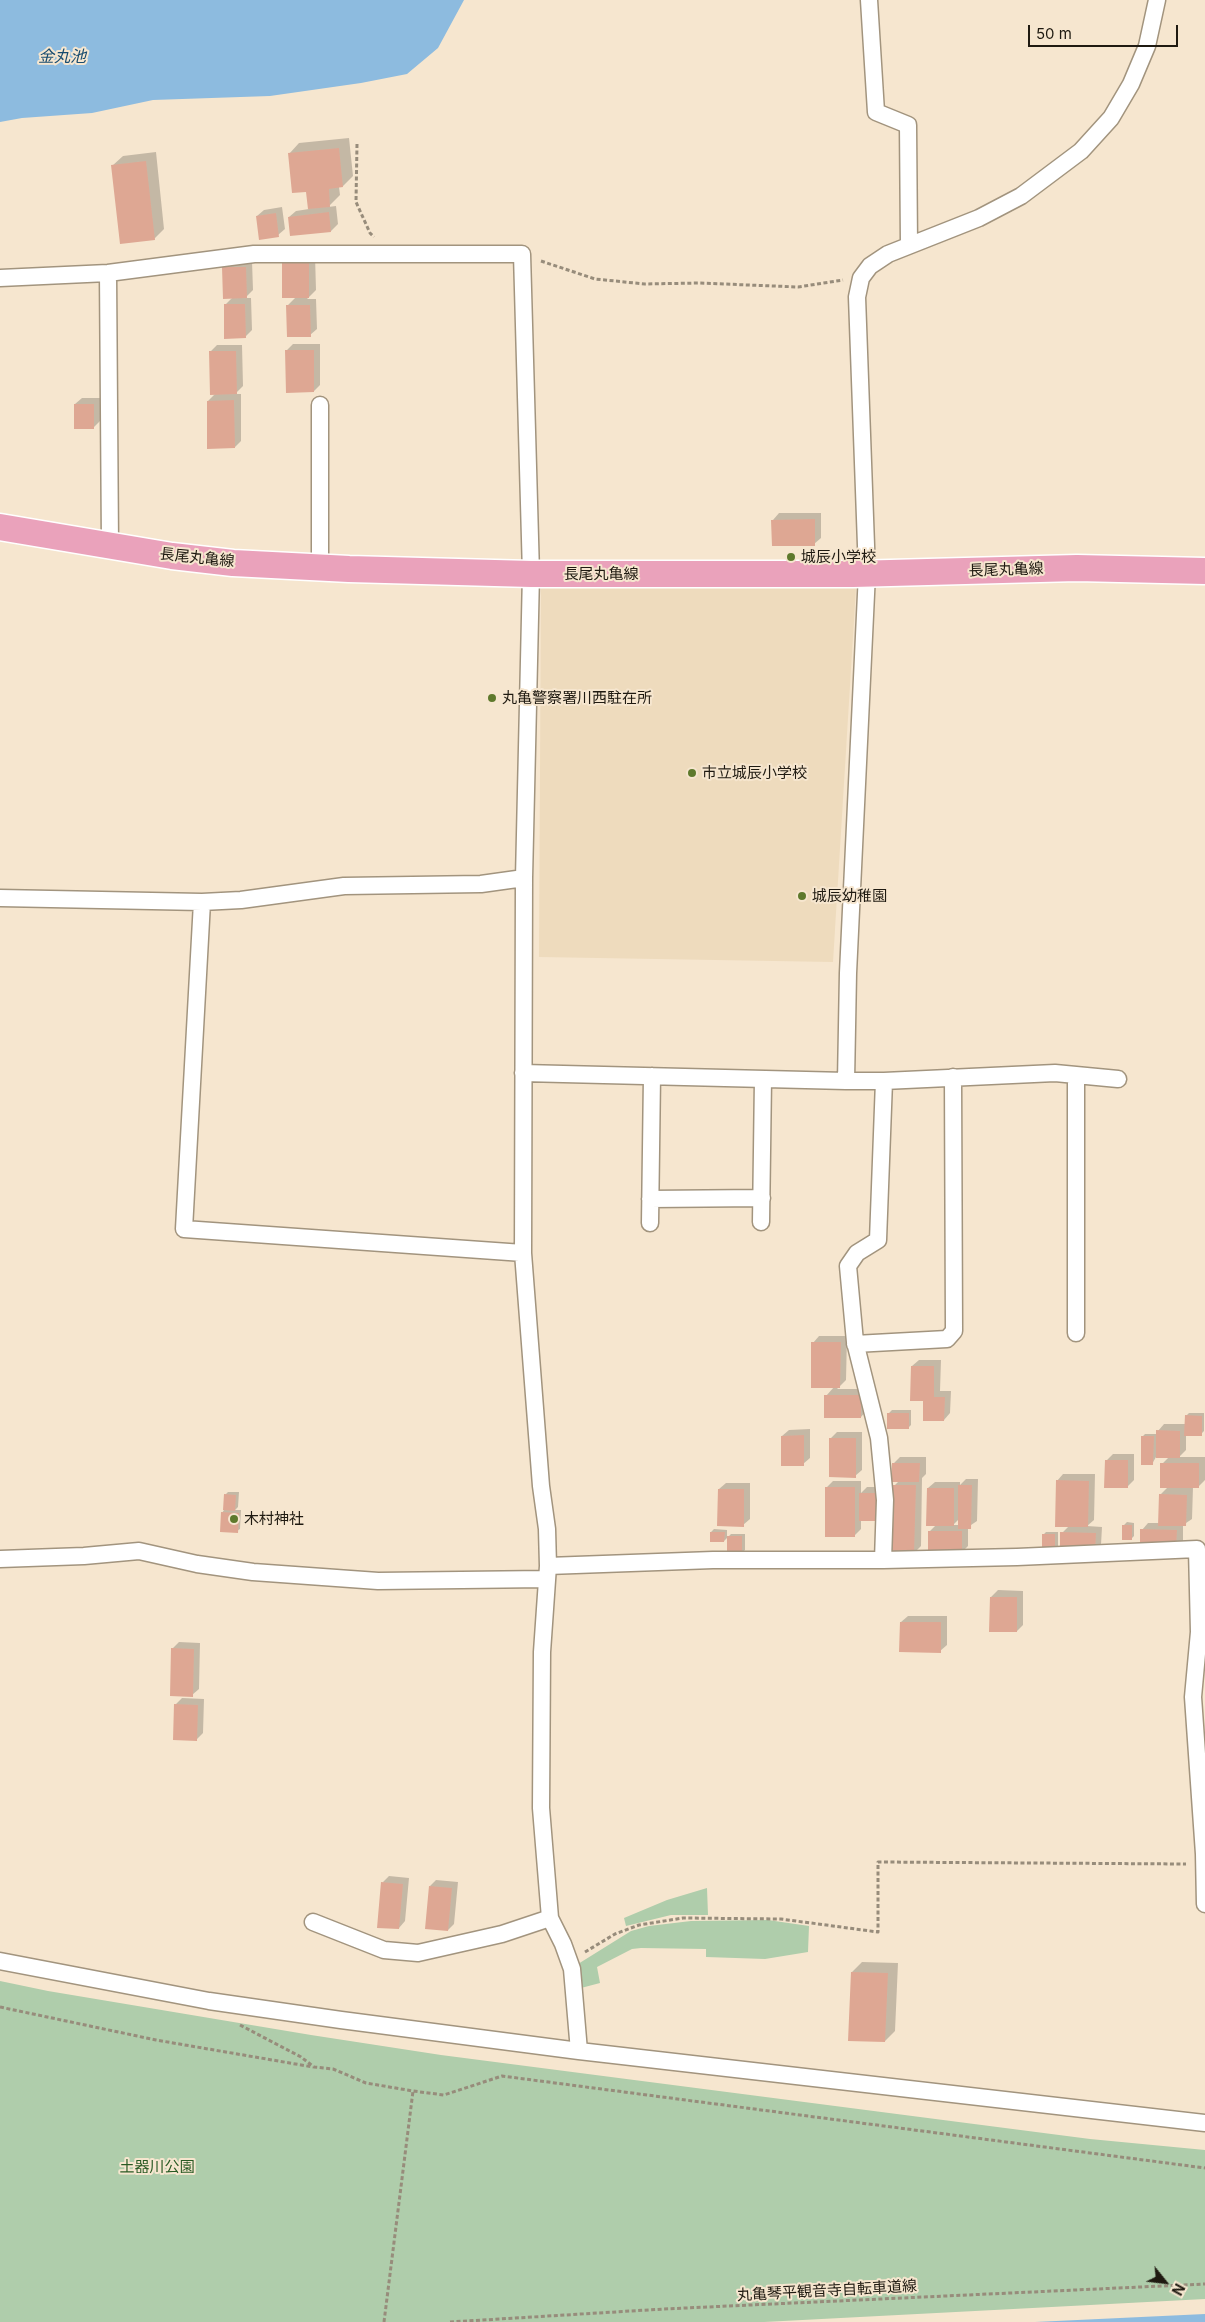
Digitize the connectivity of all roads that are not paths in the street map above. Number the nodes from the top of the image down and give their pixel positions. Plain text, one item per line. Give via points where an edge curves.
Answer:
1 (869, 0) edge
2 (1157, 0) edge
3 (909, 245) junction
4 (108, 274) junction
5 (0, 278) edge
6 (320, 405) dead end
7 (0, 527) edge
8 (110, 546) junction
9 (320, 567) junction
10 (1205, 571) edge
11 (867, 573) junction
12 (531, 574) junction
13 (524, 878) junction
14 (0, 898) edge
15 (202, 902) junction
16 (523, 1074) junction
17 (1076, 1075) junction
18 (652, 1076) junction
19 (953, 1077) junction
20 (763, 1079) junction
21 (1118, 1079) dead end
22 (846, 1080) junction
23 (884, 1081) junction
24 (762, 1198) junction
25 (650, 1199) junction
26 (762, 1222) dead end
27 (650, 1224) dead end
28 (523, 1253) junction
29 (1076, 1333) dead end
30 (855, 1344) junction
31 (0, 1559) edge
32 (883, 1560) junction
33 (547, 1573) junction
34 (1205, 1854) edge
35 (1205, 1904) edge
36 (550, 1918) junction
37 (313, 1922) dead end
38 (0, 1960) edge
39 (579, 2051) junction
40 (1204, 2118) edge

1 - 3 street via 876,112 908,125
2 - 3 street via 1147,46 1131,84 1111,118 1081,151 1020,196 979,218
3 - 11 street via 870,266 861,278 857,297
4 - 5 street
4 - 8 street
4 - 12 street via 254,254 522,254
6 - 9 street
7 - 8 main road, 長尾丸亀線
8 - 9 main road, 長尾丸亀線 via 172,556
9 - 12 main road, 長尾丸亀線
10 - 11 main road, 長尾丸亀線 via 1077,568
11 - 12 main road, 長尾丸亀線
11 - 22 street
12 - 13 street
13 - 15 street via 480,884 344,886
13 - 16 street
14 - 15 street
15 - 28 street via 184,1229
16 - 18 street
16 - 28 street
17 - 19 street
17 - 21 street
17 - 29 street
18 - 20 street
18 - 25 street
19 - 23 street
19 - 30 street via 954,1331 947,1339
20 - 22 street
20 - 24 street
22 - 23 street
23 - 30 street via 878,1240 857,1254 848,1266
24 - 25 street
24 - 26 street
25 - 27 street
28 - 33 street via 547,1529
30 - 32 street via 879,1438 885,1500
31 - 33 street via 139,1551 244,1570 368,1580
32 - 33 street via 713,1560
32 - 34 street via 1197,1549 1199,1632 1193,1697
33 - 36 street via 542,1652 541,1808
34 - 35 street
36 - 37 street via 502,1934 418,1953 384,1950
36 - 39 street via 569,1962
38 - 39 street via 209,2001
39 - 40 street

